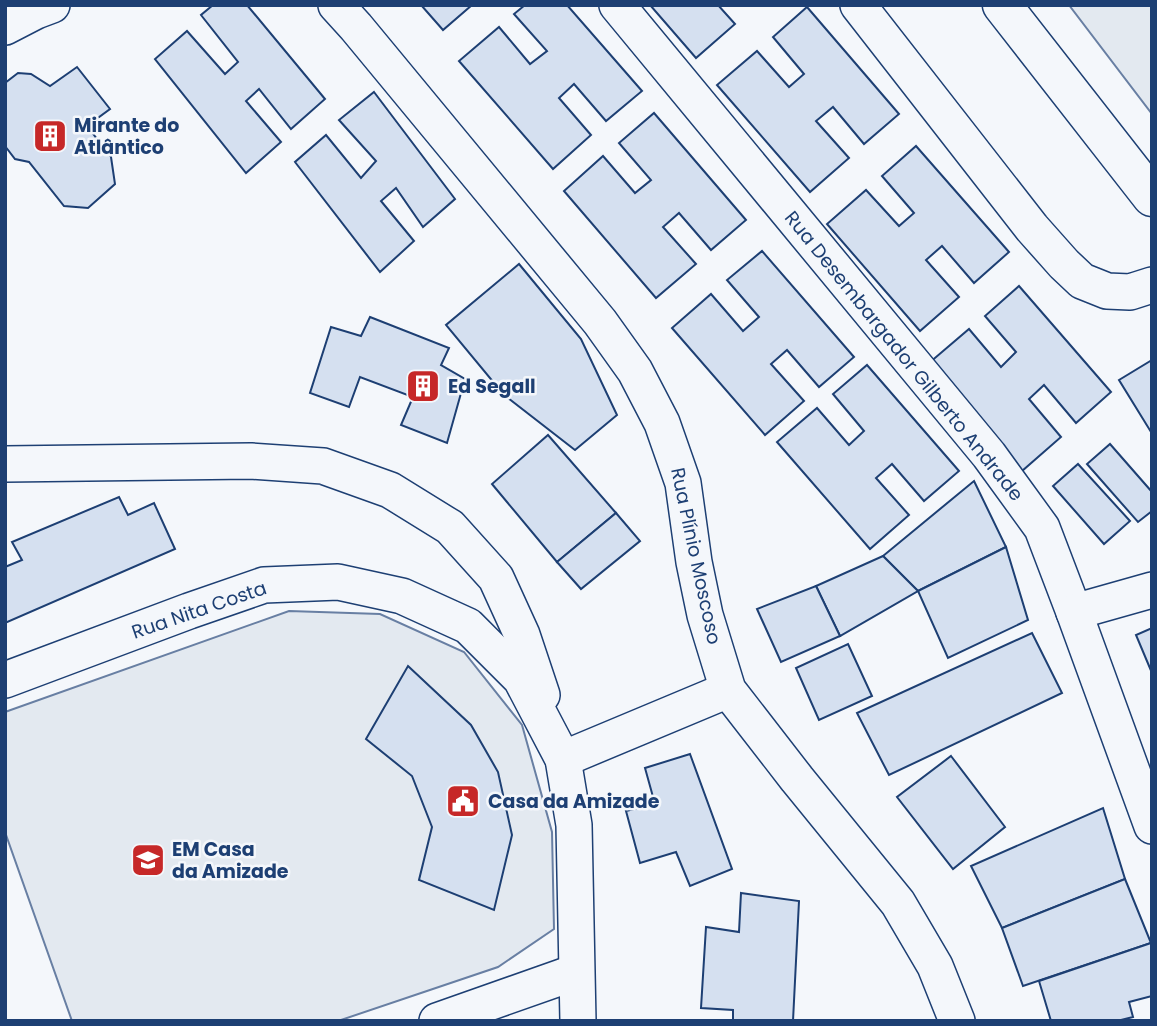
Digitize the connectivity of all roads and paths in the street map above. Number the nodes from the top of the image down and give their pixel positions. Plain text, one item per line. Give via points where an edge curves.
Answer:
1 (52, 5) edge
2 (336, 5) edge
3 (617, 5) edge
4 (858, 5) edge
5 (1002, 5) edge
6 (5, 27) edge
7 (1152, 197) edge
8 (1152, 285) edge
9 (5, 464) edge
10 (1152, 590) edge
11 (1074, 612) junction
12 (5, 680) edge
13 (728, 690) junction
14 (563, 759) junction
15 (1152, 826) edge
16 (576, 972) junction
17 (437, 1021) edge
18 (578, 1021) edge
19 (957, 1021) edge

1 - 6 street
2 - 13 street, Rua Plínio Moscoso via 600,322 635,371 662,423 683,483 705,615
3 - 11 street, Rua Desembargador Gilberto Andrade via 989,455 1042,528
4 - 8 street via 1063,264 1082,281 1107,290 1130,292
5 - 7 main road
9 - 14 street via 251,461 311,465 390,490 450,527 496,578 522,635
10 - 11 street
11 - 15 street, Rua Desembargador Gilberto Andrade
12 - 14 street, Rua Nita Costa via 264,586 338,582 402,596 468,626 521,679
13 - 14 street
13 - 19 street, Rua Plínio Moscoso via 898,903 935,966
14 - 16 street, Rua Nita Costa via 574,825
16 - 17 street
16 - 18 street, Rua Nita Costa

